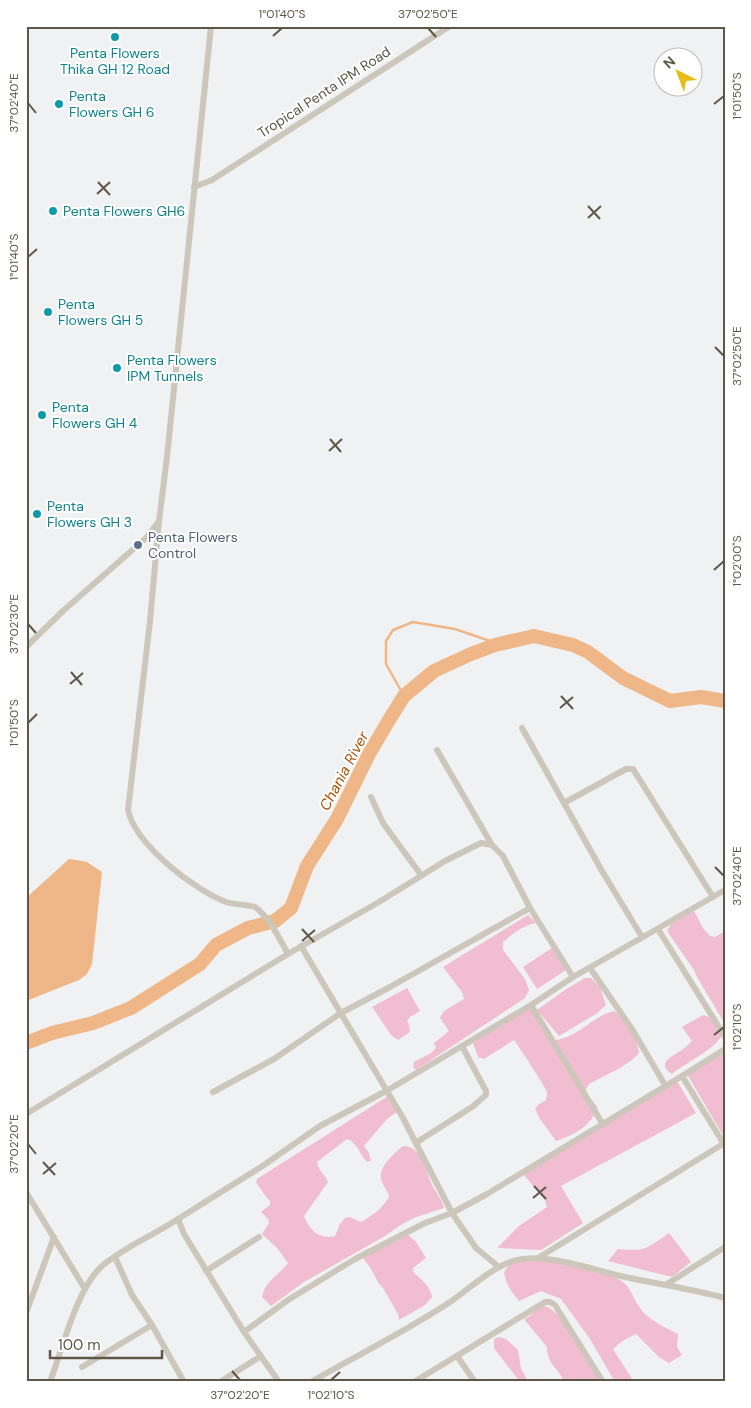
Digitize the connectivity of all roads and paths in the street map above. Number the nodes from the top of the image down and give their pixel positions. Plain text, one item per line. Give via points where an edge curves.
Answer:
1 (211, 26) edge
2 (450, 26) edge
3 (194, 187) junction
4 (159, 521) junction
5 (26, 647) edge
6 (522, 728) dead end
7 (437, 750) dead end
8 (371, 797) dead end
9 (564, 803) junction
10 (492, 845) junction
11 (421, 875) junction
12 (725, 890) edge
13 (713, 897) junction
14 (530, 908) junction
15 (658, 929) junction
16 (642, 937) junction
17 (301, 946) junction
18 (288, 954) junction
19 (590, 968) junction
20 (573, 977) junction
21 (531, 1005) junction
22 (342, 1012) junction
23 (725, 1036) edge
24 (462, 1046) junction
25 (725, 1049) edge
26 (682, 1076) junction
27 (665, 1085) junction
28 (388, 1090) junction
29 (213, 1092) dead end
30 (26, 1114) edge
31 (602, 1123) junction
32 (417, 1142) junction
33 (724, 1145) edge
34 (26, 1192) edge
35 (452, 1213) junction
36 (178, 1219) junction
37 (54, 1237) junction
38 (259, 1237) dead end
39 (725, 1247) edge
40 (115, 1257) junction
41 (538, 1258) junction
42 (499, 1267) junction
43 (206, 1270) junction
44 (667, 1284) junction
45 (85, 1289) junction
46 (725, 1298) edge
47 (26, 1313) edge
48 (152, 1325) junction
49 (244, 1332) junction
50 (261, 1356) junction
51 (457, 1356) junction
52 (82, 1367) dead end
53 (50, 1382) edge
54 (184, 1382) edge
55 (220, 1382) edge
56 (279, 1382) edge
57 (311, 1382) edge
58 (414, 1382) edge
59 (475, 1382) edge
60 (603, 1382) edge

1 - 3 street
2 - 3 street, Tropical Penta IPM Road via 212,180
3 - 4 street
4 - 5 street via 139,544
4 - 18 street via 129,817 156,853 187,881 226,902 256,907
6 - 9 street
7 - 10 street
8 - 11 street via 383,823
9 - 13 street via 626,769 633,769
9 - 16 street
10 - 11 street via 481,843
10 - 14 street via 503,856
11 - 17 street
12 - 13 street
13 - 15 street
14 - 20 street
14 - 22 street
15 - 16 street
15 - 23 street
16 - 19 street
17 - 18 street
17 - 22 street
18 - 30 street
19 - 20 street
19 - 27 street
20 - 21 street
21 - 24 street
21 - 31 street
22 - 28 street
22 - 29 street via 274,1059
24 - 28 street
24 - 32 street via 486,1095
25 - 26 street
26 - 27 street
26 - 33 street
27 - 31 street
28 - 32 street
28 - 36 street via 320,1126
31 - 35 street
32 - 35 street
33 - 41 street
34 - 37 street
35 - 42 street via 472,1243
35 - 49 street via 425,1222 355,1259 288,1300
36 - 40 street
36 - 43 street
37 - 45 street
37 - 47 street
38 - 43 street
39 - 44 street
40 - 45 street via 98,1271
40 - 48 street via 132,1295
41 - 42 street via 515,1260
41 - 44 street
42 - 57 street via 449,1303
43 - 49 street
44 - 46 street
45 - 53 street
48 - 52 street
48 - 54 street
49 - 50 street
50 - 55 street
50 - 56 street
51 - 58 street
51 - 59 street
51 - 60 street via 538,1304 550,1302 579,1341

